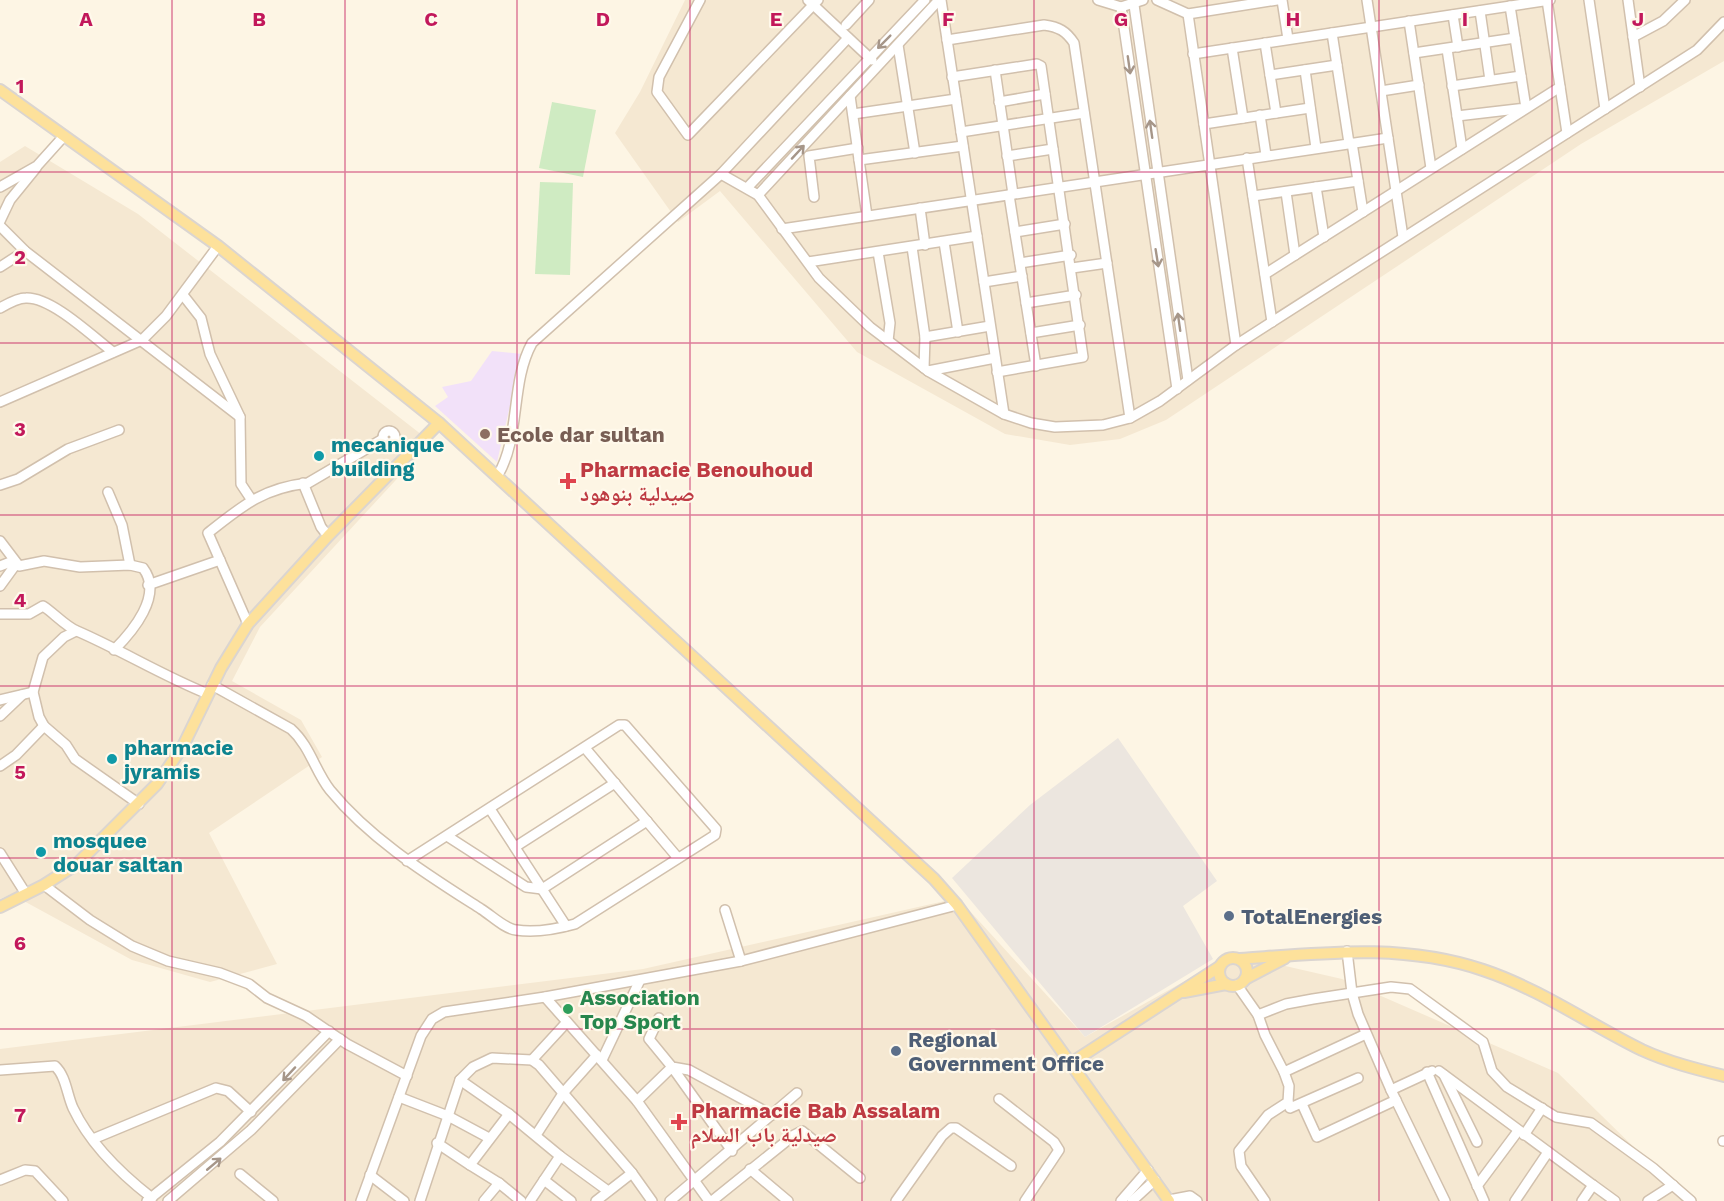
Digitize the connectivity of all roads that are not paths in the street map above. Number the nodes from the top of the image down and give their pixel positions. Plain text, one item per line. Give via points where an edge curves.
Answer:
1 (700, 0) edge
2 (869, 0) edge
3 (925, 0) edge
4 (940, 0) edge
5 (1098, 0) edge
6 (1143, 0) edge
7 (1157, 0) edge
8 (1279, 0) edge
9 (1367, 0) edge
10 (1548, 0) edge
11 (1589, 0) edge
12 (1628, 0) edge
13 (1685, 0) edge
14 (813, 2) edge
15 (1134, 5) junction
16 (1510, 6) junction
17 (1122, 7) junction
18 (1480, 10) junction
19 (1188, 14) junction
20 (1453, 15) junction
21 (1409, 21) junction
22 (1724, 22) edge
23 (846, 25) dead end
24 (1371, 27) junction
25 (1332, 33) junction
26 (1633, 37) junction
27 (848, 38) junction
28 (1515, 38) junction
29 (1288, 39) junction
30 (947, 40) junction
31 (1265, 43) junction
32 (1485, 43) junction
33 (898, 45) junction
34 (1458, 47) junction
35 (1232, 48) junction
36 (1447, 48) junction
37 (1414, 53) junction
38 (1193, 54) junction
39 (869, 57) junction
40 (1337, 65) junction
41 (878, 66) junction
42 (995, 70) junction
43 (1305, 70) junction
44 (1270, 75) junction
45 (952, 76) junction
46 (1521, 76) junction
47 (1490, 81) junction
48 (1419, 85) junction
49 (1452, 86) junction
50 (1560, 87) junction
51 (1641, 87) junction
52 (0, 90) edge
53 (1381, 91) junction
54 (1045, 94) junction
55 (850, 96) junction
56 (956, 99) junction
57 (999, 102) junction
58 (908, 107) junction
59 (1310, 108) junction
60 (1526, 108) junction
61 (1605, 109) junction
62 (1084, 113) junction
63 (1276, 113) junction
64 (853, 114) junction
65 (1260, 115) junction
66 (1457, 116) junction
67 (1049, 118) junction
68 (1243, 118) junction
69 (1204, 124) junction
70 (1003, 125) junction
71 (961, 132) junction
72 (1567, 133) junction
73 (64, 136) junction
74 (1388, 138) junction
75 (1351, 143) junction
76 (963, 146) junction
77 (858, 148) junction
78 (1316, 148) junction
79 (1053, 149) junction
80 (1462, 149) junction
81 (915, 153) junction
82 (1266, 155) junction
83 (1007, 156) junction
84 (1247, 158) junction
85 (860, 160) junction
86 (1210, 163) junction
87 (37, 166) junction
88 (1431, 168) junction
89 (1157, 171) junction
90 (722, 174) junction
91 (1144, 174) junction
92 (1358, 181) junction
93 (1094, 182) junction
94 (0, 187) edge
95 (1059, 187) junction
96 (1316, 187) junction
97 (747, 188) junction
98 (1396, 191) junction
99 (1286, 192) junction
100 (758, 195) junction
101 (1011, 195) junction
102 (1253, 196) junction
103 (814, 197) dead end
104 (971, 201) junction
105 (920, 208) junction
106 (1363, 212) junction
107 (867, 216) junction
108 (0, 224) edge
109 (1065, 224) junction
110 (782, 229) junction
111 (1015, 232) junction
112 (977, 236) junction
113 (1324, 237) junction
114 (1403, 237) junction
115 (944, 242) junction
116 (925, 245) junction
117 (218, 246) junction
118 (912, 247) junction
119 (26, 251) junction
120 (878, 252) junction
121 (1071, 255) junction
122 (1295, 255) junction
123 (808, 262) junction
124 (1020, 263) junction
125 (1107, 263) junction
126 (0, 267) edge
127 (1072, 268) junction
128 (1264, 274) junction
129 (1022, 276) junction
130 (984, 282) junction
131 (183, 295) junction
132 (1076, 295) junction
133 (1026, 303) junction
134 (0, 308) edge
135 (1272, 322) junction
136 (1080, 325) junction
137 (990, 326) junction
138 (958, 332) junction
139 (1031, 333) junction
140 (925, 338) junction
141 (142, 340) junction
142 (888, 341) junction
143 (1236, 345) junction
144 (113, 352) junction
145 (995, 358) junction
146 (1036, 366) junction
147 (926, 369) junction
148 (998, 372) junction
149 (1188, 380) junction
150 (1176, 389) junction
151 (0, 402) edge
152 (1004, 414) junction
153 (240, 417) junction
154 (1130, 418) junction
155 (439, 423) junction
156 (119, 430) dead end
157 (383, 439) dead end
158 (498, 475) junction
159 (303, 483) junction
160 (0, 485) edge
161 (108, 492) dead end
162 (251, 499) junction
163 (328, 536) junction
164 (0, 541) edge
165 (220, 560) junction
166 (14, 563) junction
167 (130, 565) junction
168 (0, 566) edge
169 (148, 585) junction
170 (0, 586) edge
171 (0, 614) edge
172 (248, 624) junction
173 (76, 631) junction
174 (114, 650) junction
175 (210, 690) junction
176 (33, 692) junction
177 (22, 695) junction
178 (0, 700) edge
179 (0, 716) edge
180 (44, 726) junction
181 (585, 748) junction
182 (0, 766) edge
183 (615, 783) junction
184 (139, 804) junction
185 (490, 809) junction
186 (647, 821) junction
187 (447, 836) junction
188 (515, 847) junction
189 (0, 853) edge
190 (678, 858) junction
191 (407, 861) junction
192 (0, 862) edge
193 (10, 867) junction
194 (44, 885) junction
195 (542, 889) junction
196 (26, 894) junction
197 (957, 905) junction
198 (0, 907) edge
199 (725, 910) dead end
200 (566, 926) junction
201 (1347, 951) junction
202 (1286, 958) junction
203 (1240, 959) junction
204 (741, 961) junction
205 (1219, 967) junction
206 (640, 980) junction
207 (1236, 983) junction
208 (1184, 992) junction
209 (1352, 993) junction
210 (545, 997) junction
211 (1258, 1014) junction
212 (659, 1018) dead end
213 (567, 1022) junction
214 (329, 1031) junction
215 (1366, 1034) junction
216 (340, 1040) junction
217 (600, 1057) junction
218 (532, 1060) junction
219 (1071, 1064) junction
220 (672, 1067) junction
221 (0, 1070) edge
222 (1439, 1071) junction
223 (1284, 1072) junction
224 (1427, 1072) junction
225 (407, 1076) junction
226 (1724, 1076) edge
227 (1358, 1078) dead end
228 (460, 1080) junction
229 (1390, 1090) junction
230 (564, 1092) junction
231 (797, 1093) dead end
232 (399, 1097) junction
233 (999, 1099) dead end
234 (1396, 1100) junction
235 (637, 1101) junction
236 (1288, 1102) junction
237 (1302, 1104) junction
238 (1542, 1108) junction
239 (251, 1112) junction
240 (509, 1114) junction
241 (772, 1115) junction
242 (448, 1116) junction
243 (1521, 1133) junction
244 (536, 1134) junction
245 (489, 1138) junction
246 (93, 1139) junction
247 (1477, 1142) dead end
248 (437, 1143) junction
249 (732, 1151) junction
250 (1548, 1152) junction
251 (560, 1156) junction
252 (470, 1165) junction
253 (1011, 1166) dead end
254 (750, 1169) junction
255 (1148, 1170) junction
256 (632, 1173) junction
257 (240, 1174) dead end
258 (370, 1175) junction
259 (860, 1178) dead end
260 (0, 1180) edge
261 (544, 1180) junction
262 (1155, 1180) junction
263 (695, 1181) junction
264 (499, 1183) junction
265 (1593, 1185) junction
266 (1672, 1185) junction
267 (1477, 1186) junction
268 (608, 1191) junction
269 (1142, 1192) junction
270 (150, 1199) edge
271 (59, 1200) edge
272 (1169, 1200) edge
273 (168, 1201) edge
274 (273, 1201) edge
275 (361, 1201) edge
276 (404, 1201) edge
277 (420, 1201) edge
278 (484, 1201) edge
279 (521, 1201) edge
280 (530, 1201) edge
281 (571, 1201) edge
282 (596, 1201) edge
283 (652, 1201) edge
284 (670, 1201) edge
285 (711, 1201) edge
286 (788, 1201) edge
287 (896, 1201) edge
288 (1025, 1201) edge
289 (1120, 1201) edge
290 (1132, 1201) edge
291 (1148, 1201) edge
292 (1197, 1201) edge
293 (1265, 1201) edge
294 (1445, 1201) edge
295 (1484, 1201) edge
296 (1515, 1201) edge
297 (1582, 1201) edge
298 (1615, 1201) edge
299 (1648, 1201) edge
300 (1691, 1201) edge

1 - 14 street via 659,77 657,92 688,135
2 - 23 street
3 -> 39 street
4 - 30 street
4 - 33 street
5 - 17 street
6 - 15 street
7 - 19 street
8 - 19 street
8 - 29 street
9 - 24 street
10 - 16 street
10 - 50 street
11 - 61 street
12 - 26 street
13 - 26 street via 1663,21
14 - 27 street
15 - 17 street
89 -> 15 street
16 - 18 street
16 - 28 street
17 -> 91 street
18 - 20 street
18 - 32 street
19 - 38 street
20 - 21 street
20 - 34 street
21 - 24 street
21 - 37 street
22 - 51 street via 1698,50
24 - 25 street
24 - 53 street
25 - 29 street
25 - 40 street
26 - 51 street
27 - 39 street
27 - 90 street
28 - 32 street
28 - 46 street
29 - 31 street
30 - 45 street
30 - 62 street via 1044,25 1058,27 1074,43
31 - 35 street
31 - 44 street
32 - 34 street
32 - 47 street
33 - 41 street
33 - 58 street
34 - 36 street
35 - 38 street
35 - 68 street
36 - 37 street
36 - 49 street
37 - 48 street
38 - 69 street
39 - 41 street
39 - 97 street
40 - 43 street
40 - 75 street
41 - 55 street
42 - 45 street
42 - 54 street via 1039,65
42 - 57 street
43 - 44 street
43 - 59 street
44 - 63 street
45 - 56 street
46 - 47 street
46 - 60 street
47 - 49 street
48 - 53 street
48 - 88 street
49 - 66 street
50 - 60 street
50 - 72 street
51 - 61 street
52 - 73 main road
53 - 74 street
54 - 57 street
54 - 67 street
55 - 64 street
100 -> 55 street
56 - 58 street
56 - 71 street
57 - 70 street
58 - 64 street
58 - 81 street
59 - 63 street
59 - 78 street
60 - 66 street
60 - 80 street
61 - 72 street
62 - 67 street
62 - 93 street
63 - 65 street
64 - 77 street
65 - 68 street
65 - 82 street
66 - 80 street
67 - 70 street
67 - 79 street
68 - 69 street
69 - 86 street
70 - 71 street
70 - 83 street
71 - 76 street
72 - 114 street
73 - 87 street
73 - 117 main road
74 - 75 street
74 - 98 street
75 - 78 street
75 - 92 street
76 - 81 street
76 - 104 street
77 - 85 street
77 - 103 street via 810,156
78 - 82 street
79 - 83 street
79 - 95 street
80 - 88 street
81 - 85 street
82 - 84 street
83 - 101 street
84 - 86 street
84 - 102 street
85 - 107 street
86 - 89 street
86 - 143 street
87 - 94 street
87 - 108 street via 10,200
88 - 98 street
89 - 91 street
149 -> 89 street
90 - 97 street
90 - 158 street via 532,343 525,361 507,459
91 - 93 street
91 -> 150 street
92 - 96 street
92 - 106 street
93 - 95 street
93 - 125 street
95 - 101 street
95 - 109 street
96 - 99 street
96 - 113 street
97 - 100 street
98 - 106 street
98 - 114 street
99 - 102 street
99 - 122 street
100 - 110 street
101 - 104 street
101 - 111 street
102 - 128 street
104 - 105 street
104 - 112 street
105 - 107 street
105 - 116 street
106 - 113 street
107 - 110 street
108 - 119 street
109 - 111 street
109 - 121 street
110 - 123 street
111 - 124 street
112 - 115 street
112 - 130 street
113 - 122 street
114 - 135 street
115 - 116 street
115 - 138 street
116 - 118 street
117 - 131 street
117 - 155 main road
118 - 120 street
118 - 140 street
119 - 126 street
119 - 141 street
120 - 123 street
120 - 142 street via 890,323
121 - 124 street
121 - 127 street
122 - 128 street
123 - 142 street via 846,305
124 - 129 street
125 - 127 street
125 - 154 street
127 - 132 street
128 - 135 street
129 - 130 street
129 - 133 street
130 - 137 street
131 - 141 street
131 - 153 street via 201,318 210,354
132 - 133 street
132 - 136 street
133 - 139 street
134 - 144 street via 25,297 38,300 59,310
135 - 143 street
136 - 139 street
136 - 146 street via 1083,357
137 - 138 street
137 - 145 street
138 - 140 street
139 - 146 street
140 - 147 street
141 - 144 street
141 - 153 street
142 - 147 street
143 - 149 street
144 - 151 street
145 - 147 street
145 - 148 street
146 - 148 street
147 - 152 street
148 - 152 street
149 - 150 street
150 - 154 street
152 - 154 street via 1055,427 1103,425
153 - 162 street via 242,483
155 - 158 main road
155 - 163 main road
156 - 160 street via 68,449 18,479
157 - 159 street
158 - 197 main road via 934,879
159 - 162 street
159 - 163 street
161 - 167 street via 122,525
162 - 165 street via 208,533
163 - 172 main road
164 - 166 street
165 - 169 street
165 - 172 street
166 - 167 street
166 - 168 street
166 - 170 street
167 - 169 street via 143,568
169 - 174 street via 140,620
171 - 173 street via 29,614 41,605
172 - 175 main road
173 - 174 street
173 - 176 street via 43,657
174 - 175 street
175 - 184 main road via 172,765
175 - 191 street via 291,729 302,739 318,774 342,804
176 - 177 street
176 - 180 street
177 - 178 street
177 - 179 street
180 - 182 street
180 - 184 street via 66,745 75,759
181 - 183 street
181 - 185 street
181 - 190 street via 625,725 716,829 715,835
183 - 186 street
183 - 188 street
184 - 194 main road via 95,849
185 - 187 street
185 - 188 street
186 - 190 street
186 - 195 street
187 - 191 street
187 - 195 street via 526,887
188 - 195 street
189 - 193 street
190 - 200 street
191 - 200 street via 514,930
192 - 193 street
193 - 196 street
194 - 196 main road
194 - 214 street via 132,946 168,961 239,980
195 - 200 street
196 - 198 main road
197 - 204 street
197 - 219 main road
199 - 204 street
201 - 202 main road
201 - 209 street
201 - 226 main road via 1424,956 1484,970 1542,995 1642,1050
202 - 203 main road
202 - 207 main road
203 - 205 main road via 1228,958
203 - 207 main road via 1246,966
204 - 206 street
205 - 207 main road via 1220,978
205 - 208 main road
206 - 210 street
206 - 217 street
207 - 208 main road
207 - 211 street
208 - 219 main road via 1113,1033
209 - 211 street via 1286,1004
209 - 215 street
209 - 238 street via 1401,987 1419,994 1483,1042 1489,1066 1498,1079
210 - 213 street
210 - 225 street via 438,1015 424,1030
211 - 223 street
212 - 220 street via 649,1039
213 - 217 street
213 - 218 street
214 - 216 street
214 -> 239 street
215 - 223 street
215 - 229 street
216 - 225 street
273 -> 216 street via 251,1130
217 - 230 street
217 - 235 street
218 - 228 street via 492,1058 473,1067
218 - 230 street
219 - 255 main road
220 - 235 street
220 - 241 street via 689,1070
220 - 249 street
221 - 246 street via 55,1066 73,1108
222 - 224 street
222 - 243 street
222 - 247 street
223 - 236 street via 1289,1086
224 - 229 street
224 - 267 street
225 - 232 street
227 - 237 street
228 - 240 street
228 - 242 street
229 - 234 street
230 - 244 street
230 - 256 street
231 - 241 street
232 - 242 street
232 - 258 street
233 - 288 street via 1059,1150
234 - 237 street via 1317,1137
234 - 294 street
235 - 263 street
236 - 237 street via 1290,1108
236 - 293 street via 1268,1115 1239,1151 1241,1166
238 - 243 street
238 - 266 street via 1556,1117 1591,1123
239 - 246 street via 228,1091 216,1088
239 - 270 street via 204,1157
240 - 244 street
240 - 245 street
241 - 249 street
242 - 245 street
242 - 248 street
243 - 250 street
243 - 267 street
244 - 251 street
245 - 252 street
246 - 270 street
248 - 252 street
248 - 277 street
249 - 263 street
250 - 265 street
250 - 296 street
251 - 261 street
251 - 268 street
252 - 264 street
253 - 287 street via 957,1128 951,1128
254 - 259 street via 802,1131
254 - 285 street
254 - 286 street
255 - 262 main road
255 - 289 street
256 - 268 street
256 - 283 street
257 - 274 street
258 - 275 street
258 - 276 street
260 - 271 street via 25,1170 35,1171
261 - 280 street
261 - 281 street
262 - 269 street
262 - 272 main road
263 - 284 street
263 - 285 street
264 - 278 street
264 - 279 street
265 - 297 street
265 - 298 street
266 - 299 street
266 - 300 street
267 - 295 street
268 - 282 street
269 - 290 street
269 - 291 street
272 - 292 street via 1190,1196

